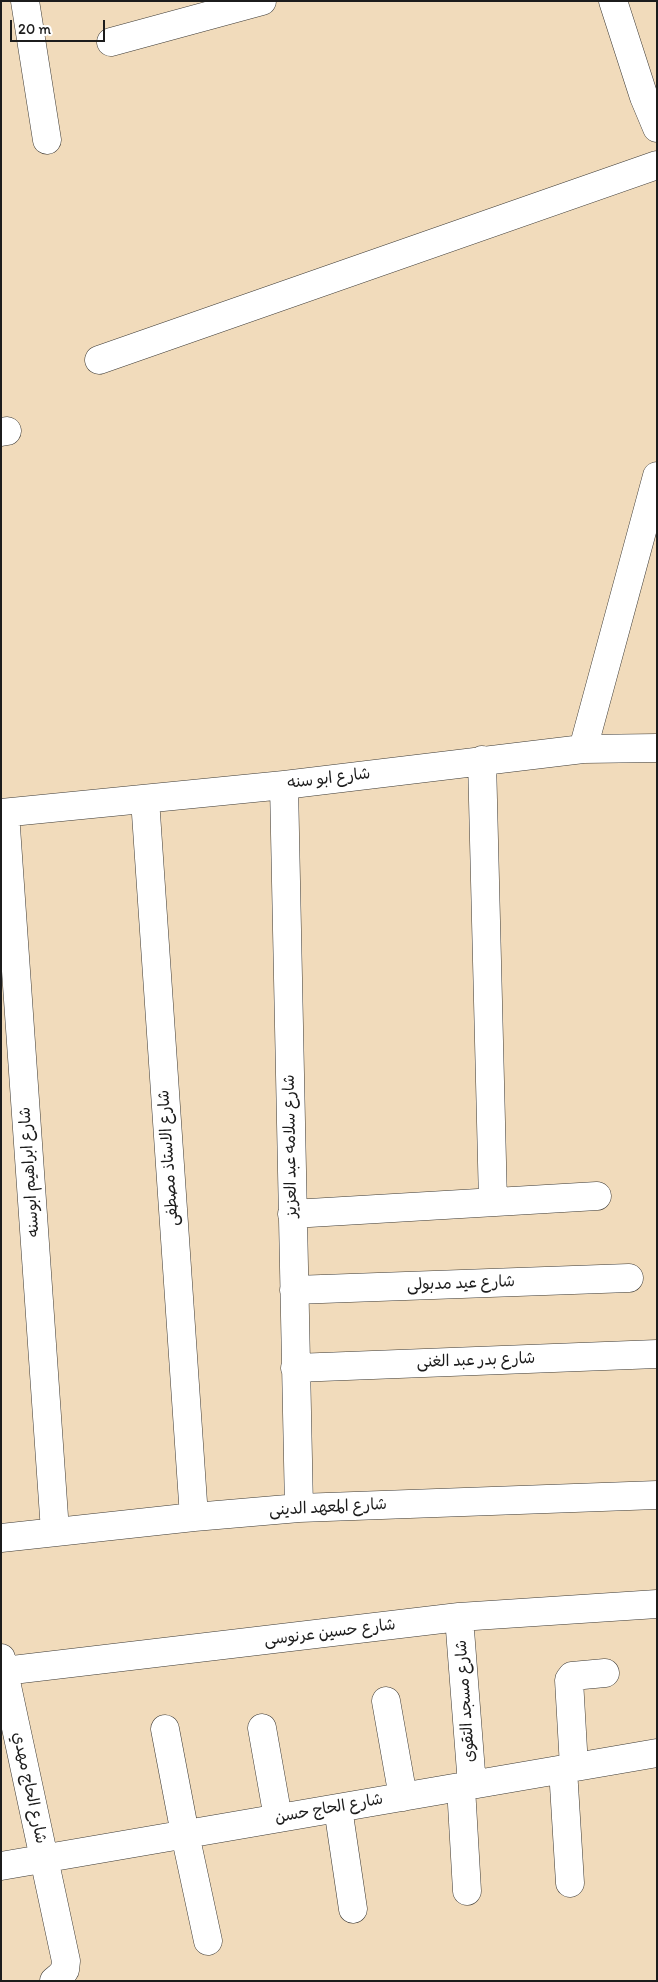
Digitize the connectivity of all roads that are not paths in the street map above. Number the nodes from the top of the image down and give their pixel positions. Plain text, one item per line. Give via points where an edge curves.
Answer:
1 (25, 1) edge
2 (262, 1) edge
3 (613, 1) edge
4 (111, 42) dead end
5 (657, 128) edge
6 (47, 140) dead end
7 (657, 165) edge
8 (99, 360) dead end
9 (657, 476) edge
10 (657, 748) edge
11 (583, 750) junction
12 (482, 760) junction
13 (284, 785) junction
14 (145, 799) junction
15 (3, 813) edge
16 (597, 1196) dead end
17 (493, 1202) junction
18 (292, 1214) junction
19 (629, 1278) dead end
20 (294, 1290) junction
21 (657, 1354) edge
22 (295, 1368) junction
23 (657, 1494) edge
24 (299, 1508) junction
25 (194, 1517) junction
26 (55, 1531) junction
27 (1, 1538) edge
28 (657, 1604) edge
29 (459, 1617) junction
30 (3, 1665) edge
31 (605, 1673) dead end
32 (386, 1701) dead end
33 (262, 1728) dead end
34 (165, 1729) dead end
35 (657, 1752) edge
36 (568, 1768) junction
37 (466, 1786) junction
38 (403, 1797) junction
39 (338, 1808) junction
40 (278, 1818) junction
41 (184, 1834) junction
42 (44, 1858) junction
43 (1, 1866) edge
44 (570, 1883) dead end
45 (467, 1891) dead end
46 (353, 1909) dead end
47 (208, 1941) dead end
48 (54, 1981) edge

1 - 6 street
2 - 4 street
3 - 5 street
7 - 8 street
9 - 11 street
10 - 11 street, شارع ابو سنه
11 - 12 street, شارع ابو سنه
12 - 13 street, شارع ابو سنه
12 - 17 street
13 - 14 street, شارع ابو سنه
13 - 18 street, شارع سلامه عبد العزيز
14 - 15 street, شارع ابو سنه
14 - 25 street, شارع الاستاذ مصطفى
15 - 26 street, شارع ابراهيم ابوسنه
16 - 17 street
17 - 18 street
18 - 20 street, شارع سلامه عبد العزيز
19 - 20 street, شارع عيد مدبولى
20 - 22 street, شارع سلامه عبد العزيز
21 - 22 street, شارع بدر عبد الغنى
22 - 24 street, شارع سلامه عبد العزيز
23 - 24 street, شارع المعهد الدينى
24 - 25 street, شارع المعهد الدينى
25 - 26 street, شارع المعهد الدينى
26 - 27 street, شارع المعهد الدينى
28 - 29 street, شارع حسين عرنوسى
29 - 30 street, شارع حسين عرنوسى
29 - 37 street, شارع مسجد التقوى
30 - 42 street, شارع الحاج مهدي
31 - 36 street via 572,1676 569,1680
32 - 38 street
33 - 40 street
34 - 41 street
35 - 36 street, شارع الحاج حسن
36 - 37 street, شارع الحاج حسن
36 - 44 street
37 - 38 street, شارع الحاج حسن
37 - 45 street, شارع مسجد التقوى
38 - 39 street, شارع الحاج حسن
39 - 40 street, شارع الحاج حسن
39 - 46 street
40 - 41 street, شارع الحاج حسن
41 - 42 street, شارع الحاج حسن
41 - 47 street
42 - 43 street, شارع الحاج حسن
42 - 48 street, شارع الحاج مهدي via 66,1961 65,1970

